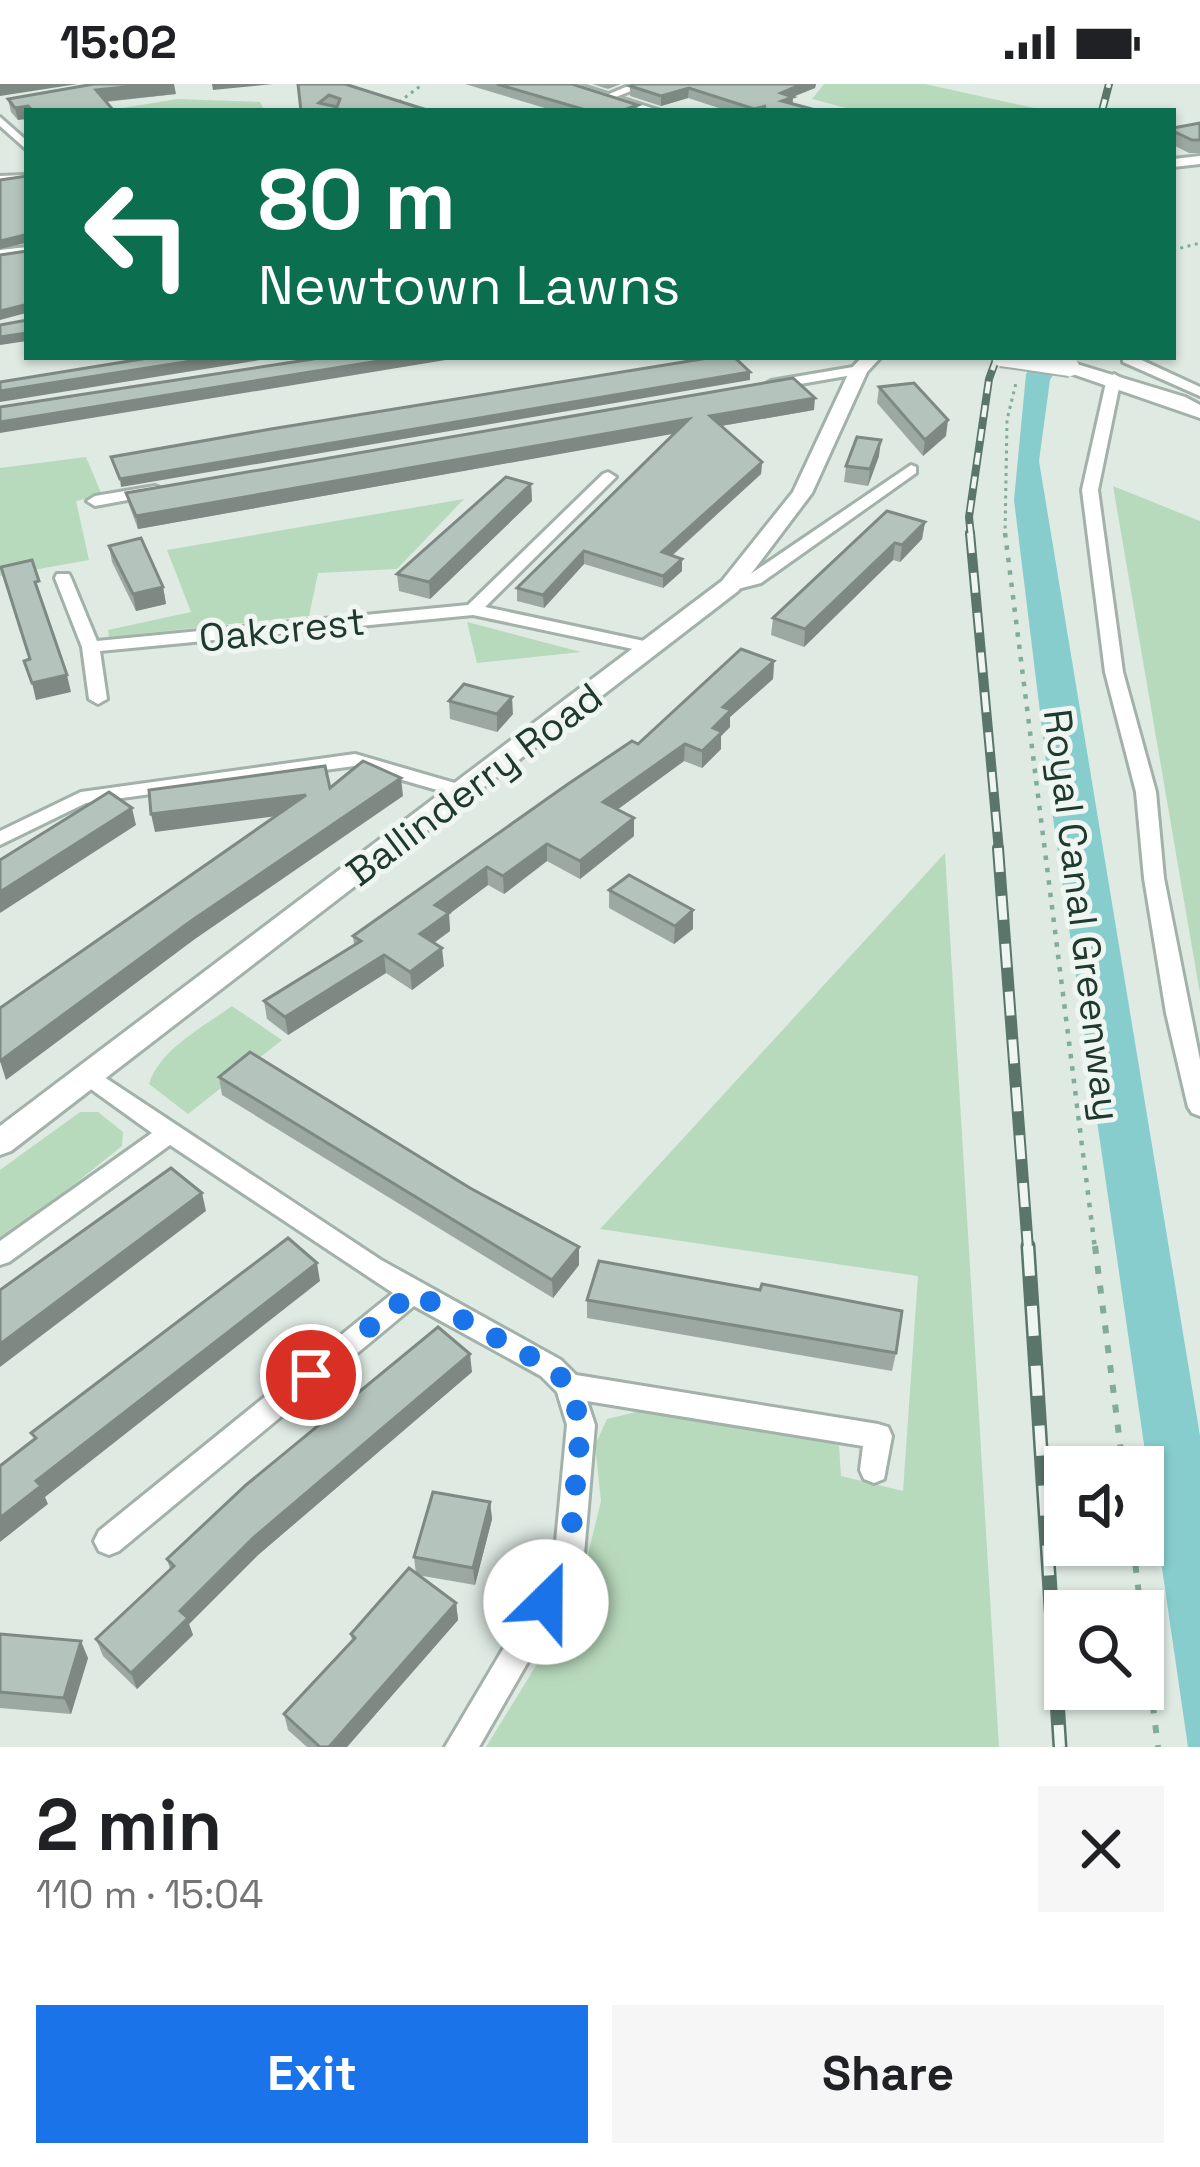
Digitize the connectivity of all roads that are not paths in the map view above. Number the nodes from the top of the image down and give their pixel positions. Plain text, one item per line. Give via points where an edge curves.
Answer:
1 (563, 84) edge
2 (644, 84) edge
3 (607, 97) junction
4 (644, 108) edge
5 (0, 121) edge
6 (22, 149) edge
7 (21, 177) edge
8 (0, 178) edge
9 (1022, 360) edge
10 (1130, 360) edge
11 (866, 363) edge
12 (1114, 379) junction
13 (744, 389) edge
14 (1200, 392) edge
15 (1200, 412) edge
16 (911, 470) dead end
17 (608, 477) dead end
18 (176, 487) edge
19 (94, 501) dead end
20 (63, 578) dead end
21 (730, 586) junction
22 (473, 610) junction
23 (91, 647) junction
24 (652, 648) junction
25 (98, 699) dead end
26 (465, 792) junction
27 (0, 839) edge
28 (89, 1076) junction
29 (1200, 1107) edge
30 (169, 1133) junction
31 (0, 1143) edge
32 (0, 1256) edge
33 (413, 1292) junction
34 (569, 1385) junction
35 (874, 1470) dead end
36 (109, 1541) dead end
37 (461, 1747) edge

1 - 3 street
2 - 3 street
3 - 4 street
5 - 6 street
7 - 8 street
9 - 12 street, bridge
10 - 14 street
11 - 13 street
11 - 21 street, Ballinderry Road via 802,493
12 - 15 street
12 - 29 street via 1090,490 1114,672 1146,791 1177,1013
16 - 21 street via 755,578
17 - 22 street
18 - 19 street
20 - 23 street
21 - 24 street, Ballinderry Road
22 - 23 street, Oakcrest
22 - 24 street, Oakcrest
23 - 25 street
24 - 26 street, Ballinderry Road
26 - 27 street via 355,760 81,798
26 - 28 street, Ballinderry Road
28 - 30 street
28 - 31 street, Ballinderry Road
30 - 32 street
30 - 33 street
33 - 34 street
33 - 36 street
34 - 35 street via 878,1436
34 - 37 street via 581,1425 568,1566

